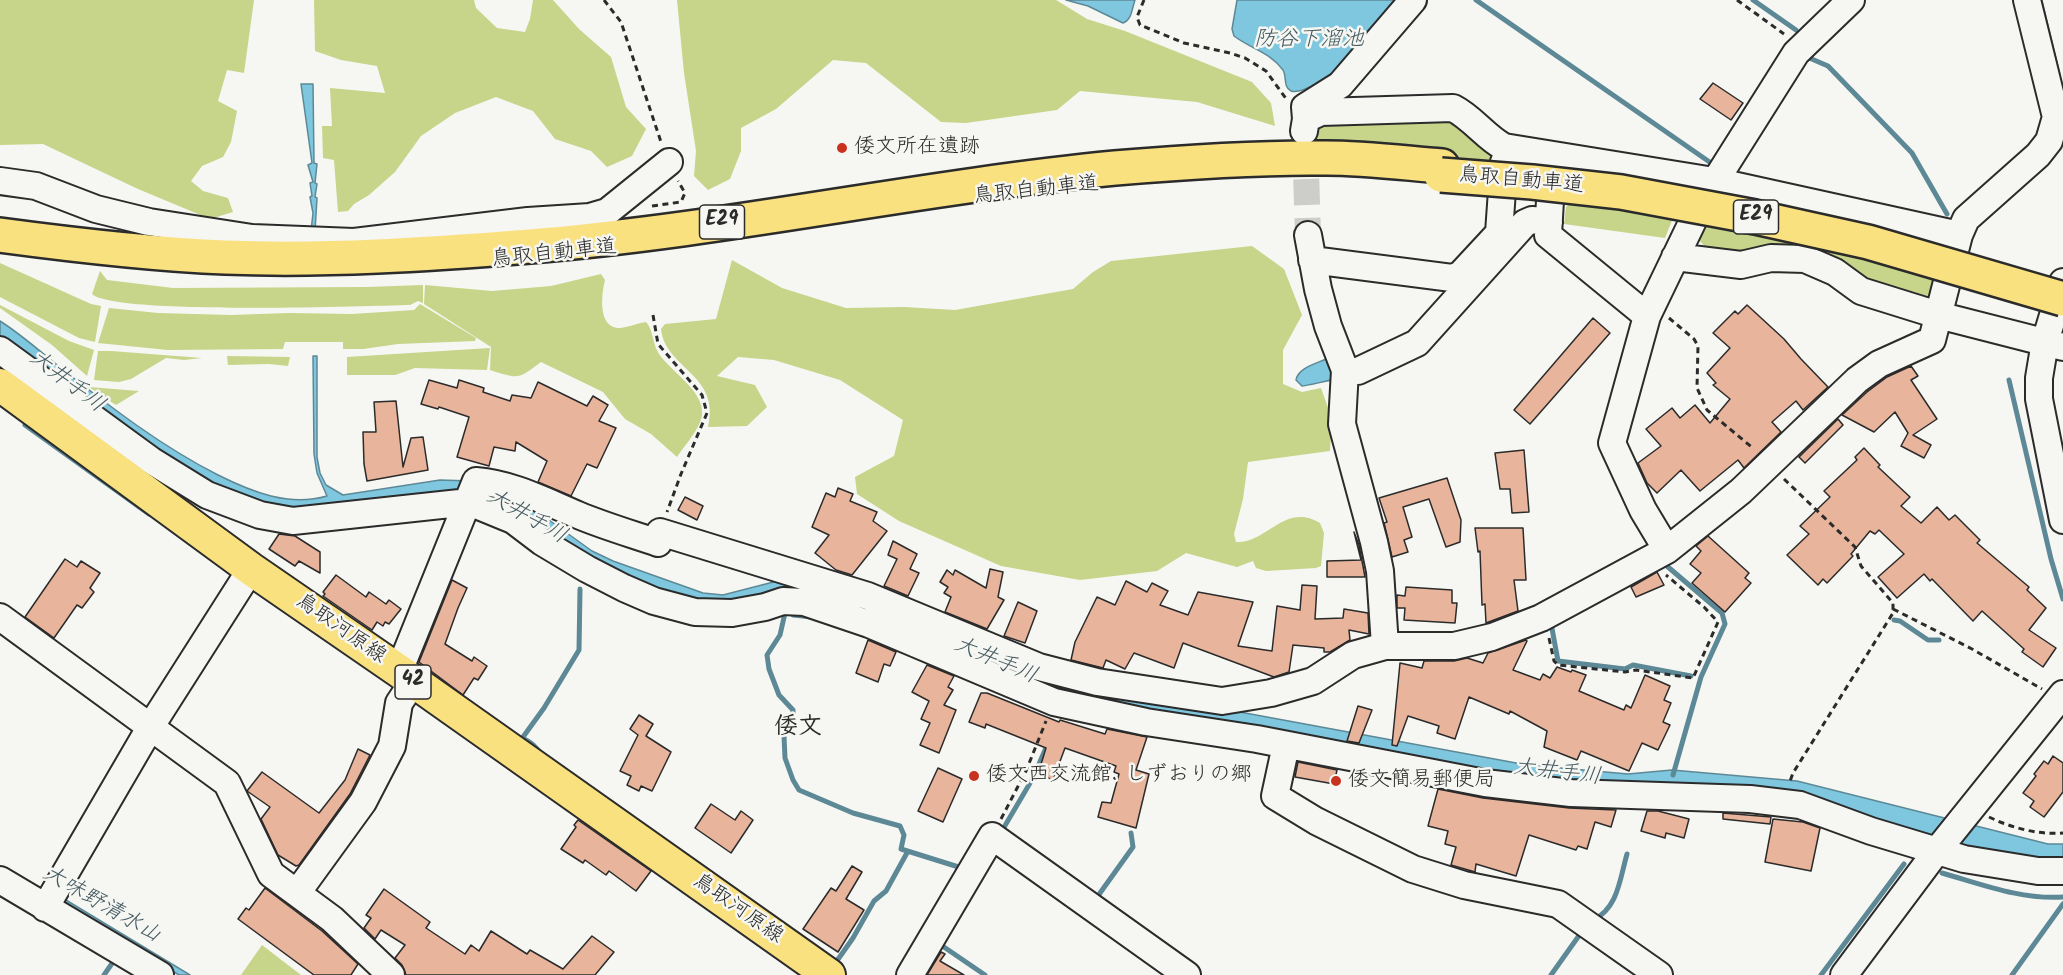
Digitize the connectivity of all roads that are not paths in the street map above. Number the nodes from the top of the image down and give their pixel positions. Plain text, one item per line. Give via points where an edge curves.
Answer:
1 (1413, 0) edge
2 (1851, 0) edge
3 (2027, 0) edge
4 (1504, 147) junction
5 (1553, 154) junction
6 (669, 162) road end
7 (1442, 170) junction
8 (0, 181) edge
9 (1714, 181) junction
10 (1549, 222) junction
11 (0, 235) edge
12 (1308, 235) tunnel mouth
13 (1959, 235) junction
14 (0, 246) edge
15 (1675, 257) junction
16 (1312, 260) junction
17 (2063, 282) edge
18 (2063, 288) edge
19 (2063, 299) edge
20 (1650, 311) junction
21 (1938, 315) junction
22 (2054, 345) edge
23 (0, 350) edge
24 (1358, 371) dead end
25 (0, 385) edge
26 (469, 502) junction
27 (2063, 520) edge
28 (1658, 555) junction
29 (251, 569) junction
30 (0, 617) edge
31 (1385, 646) junction
32 (406, 676) junction
33 (2061, 696) edge
34 (152, 726) junction
35 (1286, 745) junction
36 (1936, 852) junction
37 (2063, 871) edge
38 (0, 880) edge
39 (297, 893) junction
40 (45, 908) junction
41 (812, 970) edge
42 (160, 975) edge
43 (391, 975) edge
44 (910, 975) edge
45 (1187, 975) edge
46 (1659, 975) edge
47 (1844, 975) edge

1 - 4 street via 1340,84 1305,107 1305,125 1321,112 1453,108
2 - 9 street via 1796,53
3 - 13 street via 2056,117 2049,141 2038,155 1966,219
4 - 5 street
4 - 16 street via 1499,233 1460,275 1452,278
5 - 9 street
5 - 10 street
6 - 8 street via 607,212 590,217 354,242 252,237 149,222 96,209 36,186
7 - 11 highway, 鳥取自動車道 / E29 via 1328,158 1116,168 555,243 323,258 153,253
7 - 14 highway, 鳥取自動車道 / E29 via 1232,174 1041,191 671,243 531,259 402,267 223,269 95,259
7 - 18 highway, 鳥取自動車道 / E29 via 1622,181 1759,207 1871,233
7 - 19 highway, 鳥取自動車道 / E29, bridge via 1620,192 1755,217 1868,242
9 - 13 street
9 - 15 street
10 - 20 street via 1548,235
10 - 24 street via 1525,223 1417,343
12 - 16 street
13 - 21 street
15 - 20 street
15 - 21 street via 1741,265 1771,258 1804,259 1835,272 1860,291
16 - 31 street via 1328,326 1345,370 1342,424 1380,571
17 - 22 street
20 - 28 street via 1612,443 1643,510
21 - 22 street
21 - 28 street via 1932,340 1879,364 1857,380 1701,525
22 - 27 street via 2039,378 2039,399
23 - 26 street via 152,461 207,495 260,515 293,521
25 - 29 main road, 鳥取河原線 / 42
26 - 31 street via 476,481 491,482 658,543 660,532 868,596 1039,668 1097,682 1222,701 1313,681 1353,655
26 - 32 street
26 - 35 street via 513,520 587,569 654,601 695,612 723,613 783,601 804,602 869,624 1054,702
28 - 31 street via 1545,616 1492,637 1454,646
29 - 32 main road, 鳥取河原線 / 42
29 - 34 street
30 - 34 street
32 - 39 street via 392,746 363,802
32 - 41 main road, 鳥取河原線 / 42
33 - 36 street
34 - 39 street via 227,783 271,874
34 - 40 street
35 - 36 street via 1485,783 1571,793 1750,799 1800,805
35 - 46 street via 1275,796 1413,869 1464,885 1558,904
36 - 37 street via 2038,871
36 - 47 street
38 - 40 street
39 - 43 street via 332,919
40 - 42 street
44 - 45 street via 992,836

